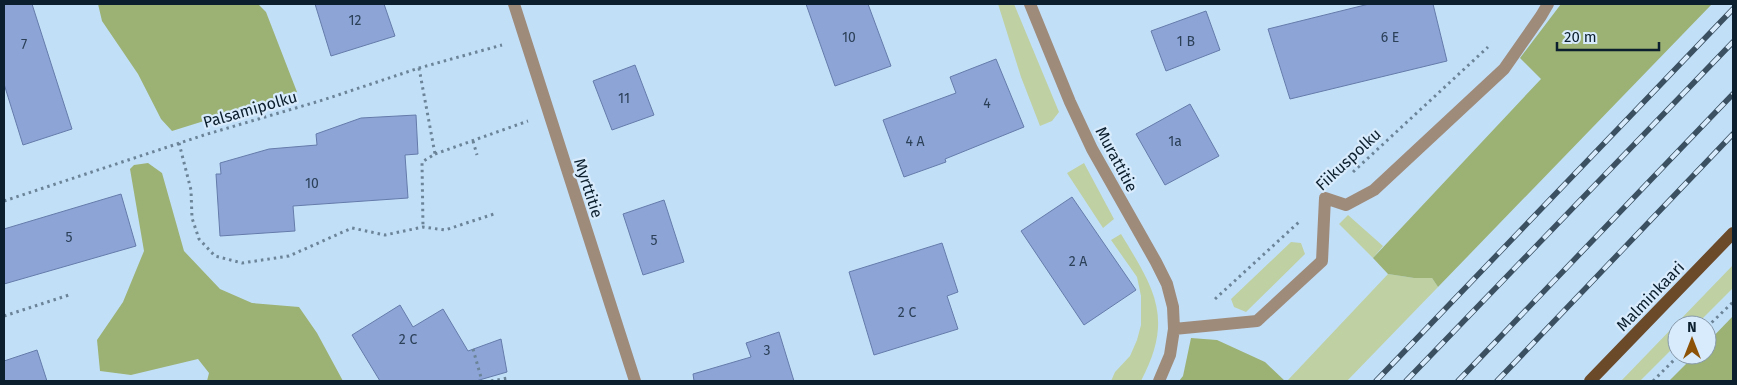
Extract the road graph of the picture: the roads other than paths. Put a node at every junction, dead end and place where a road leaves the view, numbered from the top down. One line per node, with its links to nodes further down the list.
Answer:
1 (514, 4): 6 (street, Myrttitie)
2 (1030, 4): 5 (street, Murattitie)
3 (1548, 4): 5 (street)
4 (1733, 233): 8 (main road, Malminkaari)
5 (1174, 329): 7 (street, Murattitie)
6 (635, 381)
7 (1159, 381)
8 (1590, 381)

